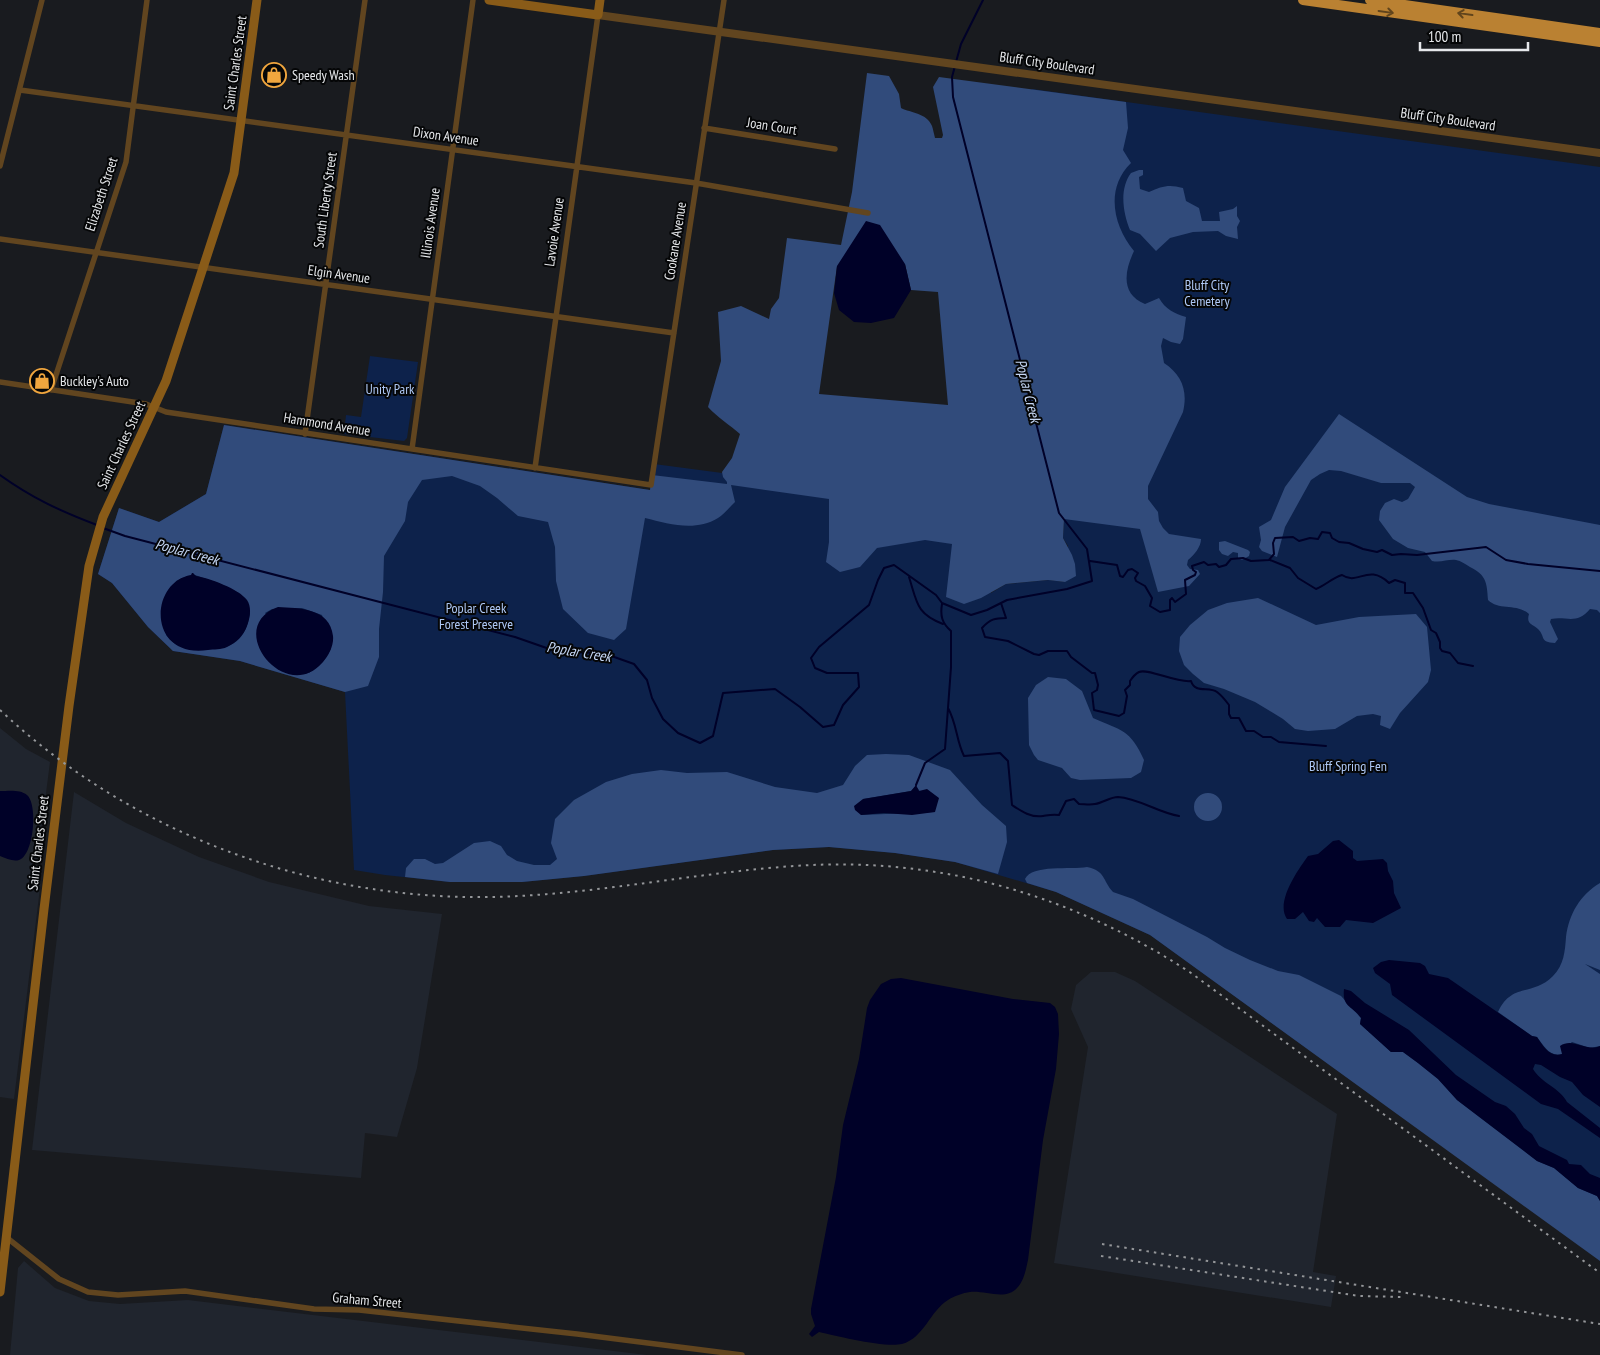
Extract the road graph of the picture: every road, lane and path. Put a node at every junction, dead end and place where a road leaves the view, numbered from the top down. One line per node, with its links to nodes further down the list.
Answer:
1 (42, 0): 15 (street)
2 (147, 0): 16 (street, Elizabeth Street)
3 (257, 0): 17 (main road, Saint Charles Street)
4 (365, 0): 19 (street, South Liberty Street)
5 (473, 0): 21 (street, Illinois Avenue)
6 (489, 0): 11 (main road, Bluff City Boulevard)
7 (600, 0): 11 (main road, Lavoie Avenue)
8 (724, 0): 12 (street, Cookane Avenue)
9 (1303, 0): 14 (highway, one-way to 14)
10 (1370, 0): 13 (highway, one-way to 10)
11 (598, 15): 12 (street, Bluff City Boulevard); 24 (street, Lavoie Avenue)
12 (719, 31): 18 (street, Cookane Avenue); 22 (street, Bluff City Boulevard)
13 (1600, 33)
14 (1600, 42)
15 (20, 90): 16 (street, Dixon Avenue); 23 (street)
16 (134, 106): 17 (street, Dixon Avenue); 28 (street, Elizabeth Street)
17 (240, 122): 19 (street, Dixon Avenue); 29 (main road, Saint Charles Street)
18 (704, 128): 20 (street, Joan Court); 25 (street, Cookane Avenue)
19 (347, 135): 21 (street, Dixon Avenue); 30 (street, South Liberty Street)
20 (835, 149)
21 (453, 150): 24 (street, Dixon Avenue); 31 (street, Illinois Avenue)
22 (1600, 153)
23 (0, 166)
24 (577, 167): 25 (street, Dixon Avenue); 32 (street, Lavoie Avenue)
25 (696, 183): 26 (street, Dixon Avenue); 33 (street, Cookane Avenue)
26 (868, 213)
27 (0, 239): 28 (street, Elgin Avenue)
28 (96, 252): 29 (street, Elgin Avenue); 35 (street, Elizabeth Street)
29 (202, 267): 30 (street, Elgin Avenue); 36 (main road, Saint Charles Street)
30 (326, 285): 31 (street, Elgin Avenue); 37 (street, South Liberty Street)
31 (432, 299): 32 (street, Elgin Avenue); 38 (street, Illinois Avenue)
32 (556, 317): 33 (street, Elgin Avenue); 39 (street, Lavoie Avenue)
33 (674, 333): 40 (street, Cookane Avenue)
34 (0, 382): 35 (street, Hammond Avenue)
35 (52, 390): 36 (street, Hammond Avenue)
36 (154, 408): 37 (street, Hammond Avenue); 41 (main road, Saint Charles Street)
37 (305, 434): 38 (street, Hammond Avenue)
38 (412, 449): 39 (street, Hammond Avenue)
39 (535, 468): 40 (street, Hammond Avenue)
40 (651, 485)
41 (6, 1237): 42 (main road, Saint Charles Street); 43 (street, Graham Street)
42 (0, 1292)
43 (742, 1355)

